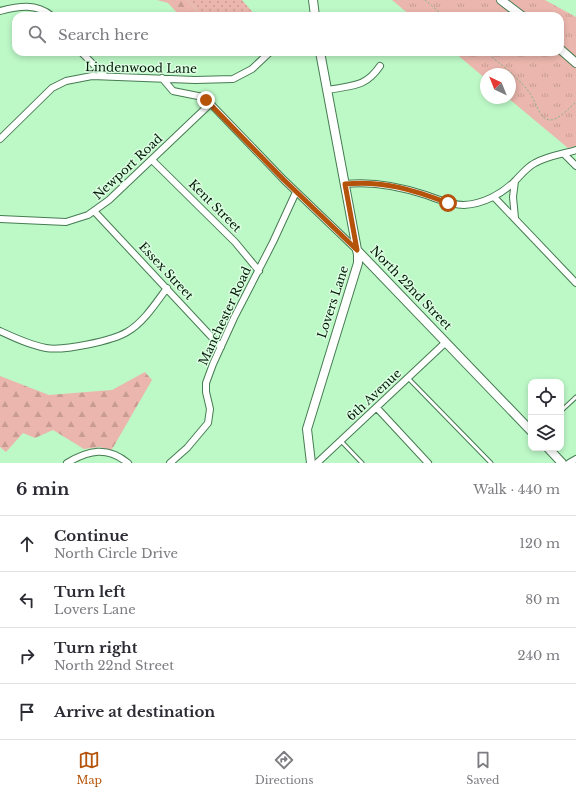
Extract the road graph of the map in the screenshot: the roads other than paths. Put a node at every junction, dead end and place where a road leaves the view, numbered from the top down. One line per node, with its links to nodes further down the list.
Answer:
1 (313, 0): 5 (street)
2 (501, 0): 6 (street)
3 (0, 11): 4 (street)
4 (44, 12)
5 (313, 12)
6 (517, 12)
7 (564, 52): 11 (street)
8 (85, 56): 13 (street)
9 (266, 56): 14 (street, Lindenwood Lane)
10 (321, 56): 15 (street, Lovers Lane)
11 (576, 63)
12 (380, 66): 15 (street)
13 (105, 76): 14 (street, Lindenwood Lane); 17 (street, Lindenwood Lane)
14 (162, 78): 16 (street, North 22nd Street)
15 (328, 90): 23 (street, Lovers Lane)
16 (210, 104): 20 (street, Newport Road); 24 (street, North 22nd Street)
17 (0, 139)
18 (576, 150): 19 (street)
19 (564, 154): 21 (street); 22 (street)
20 (152, 160): 26 (street, Newport Road); 30 (street, Kent Street)
21 (576, 166)
22 (515, 181): 25 (street); 28 (street)
23 (345, 184): 25 (street); 29 (street, Lovers Lane)
24 (296, 192): 29 (street, North 22nd Street); 30 (street, Manchester Road)
25 (494, 197): 28 (street)
26 (94, 211): 27 (street, Newport Road); 32 (street, Essex Street)
27 (1, 218)
28 (515, 218): 31 (street)
29 (357, 250): 34 (street, North 22nd Street); 47 (street, Lovers Lane)
30 (259, 271): 35 (street, Manchester Road)
31 (576, 283)
32 (166, 288): 33 (street); 35 (street, Essex Street)
33 (0, 331)
34 (446, 342): 36 (street, 6th Avenue); 40 (street, North 22nd Street)
35 (221, 347): 46 (street, Manchester Road)
36 (408, 378): 38 (street, 6th Avenue); 51 (lane)
37 (576, 397): 39 (lane)
38 (377, 408): 41 (street, 6th Avenue); 50 (street)
39 (564, 408)
40 (528, 428)
41 (341, 441): 48 (street, 6th Avenue); 49 (lane)
42 (551, 451): 52 (street)
43 (576, 459): 53 (street)
44 (67, 463): 45 (street)
45 (128, 463)
46 (170, 463)
47 (311, 463)
48 (317, 463)
49 (362, 463)
50 (428, 463)
51 (491, 463)
52 (562, 463)
53 (570, 463)

